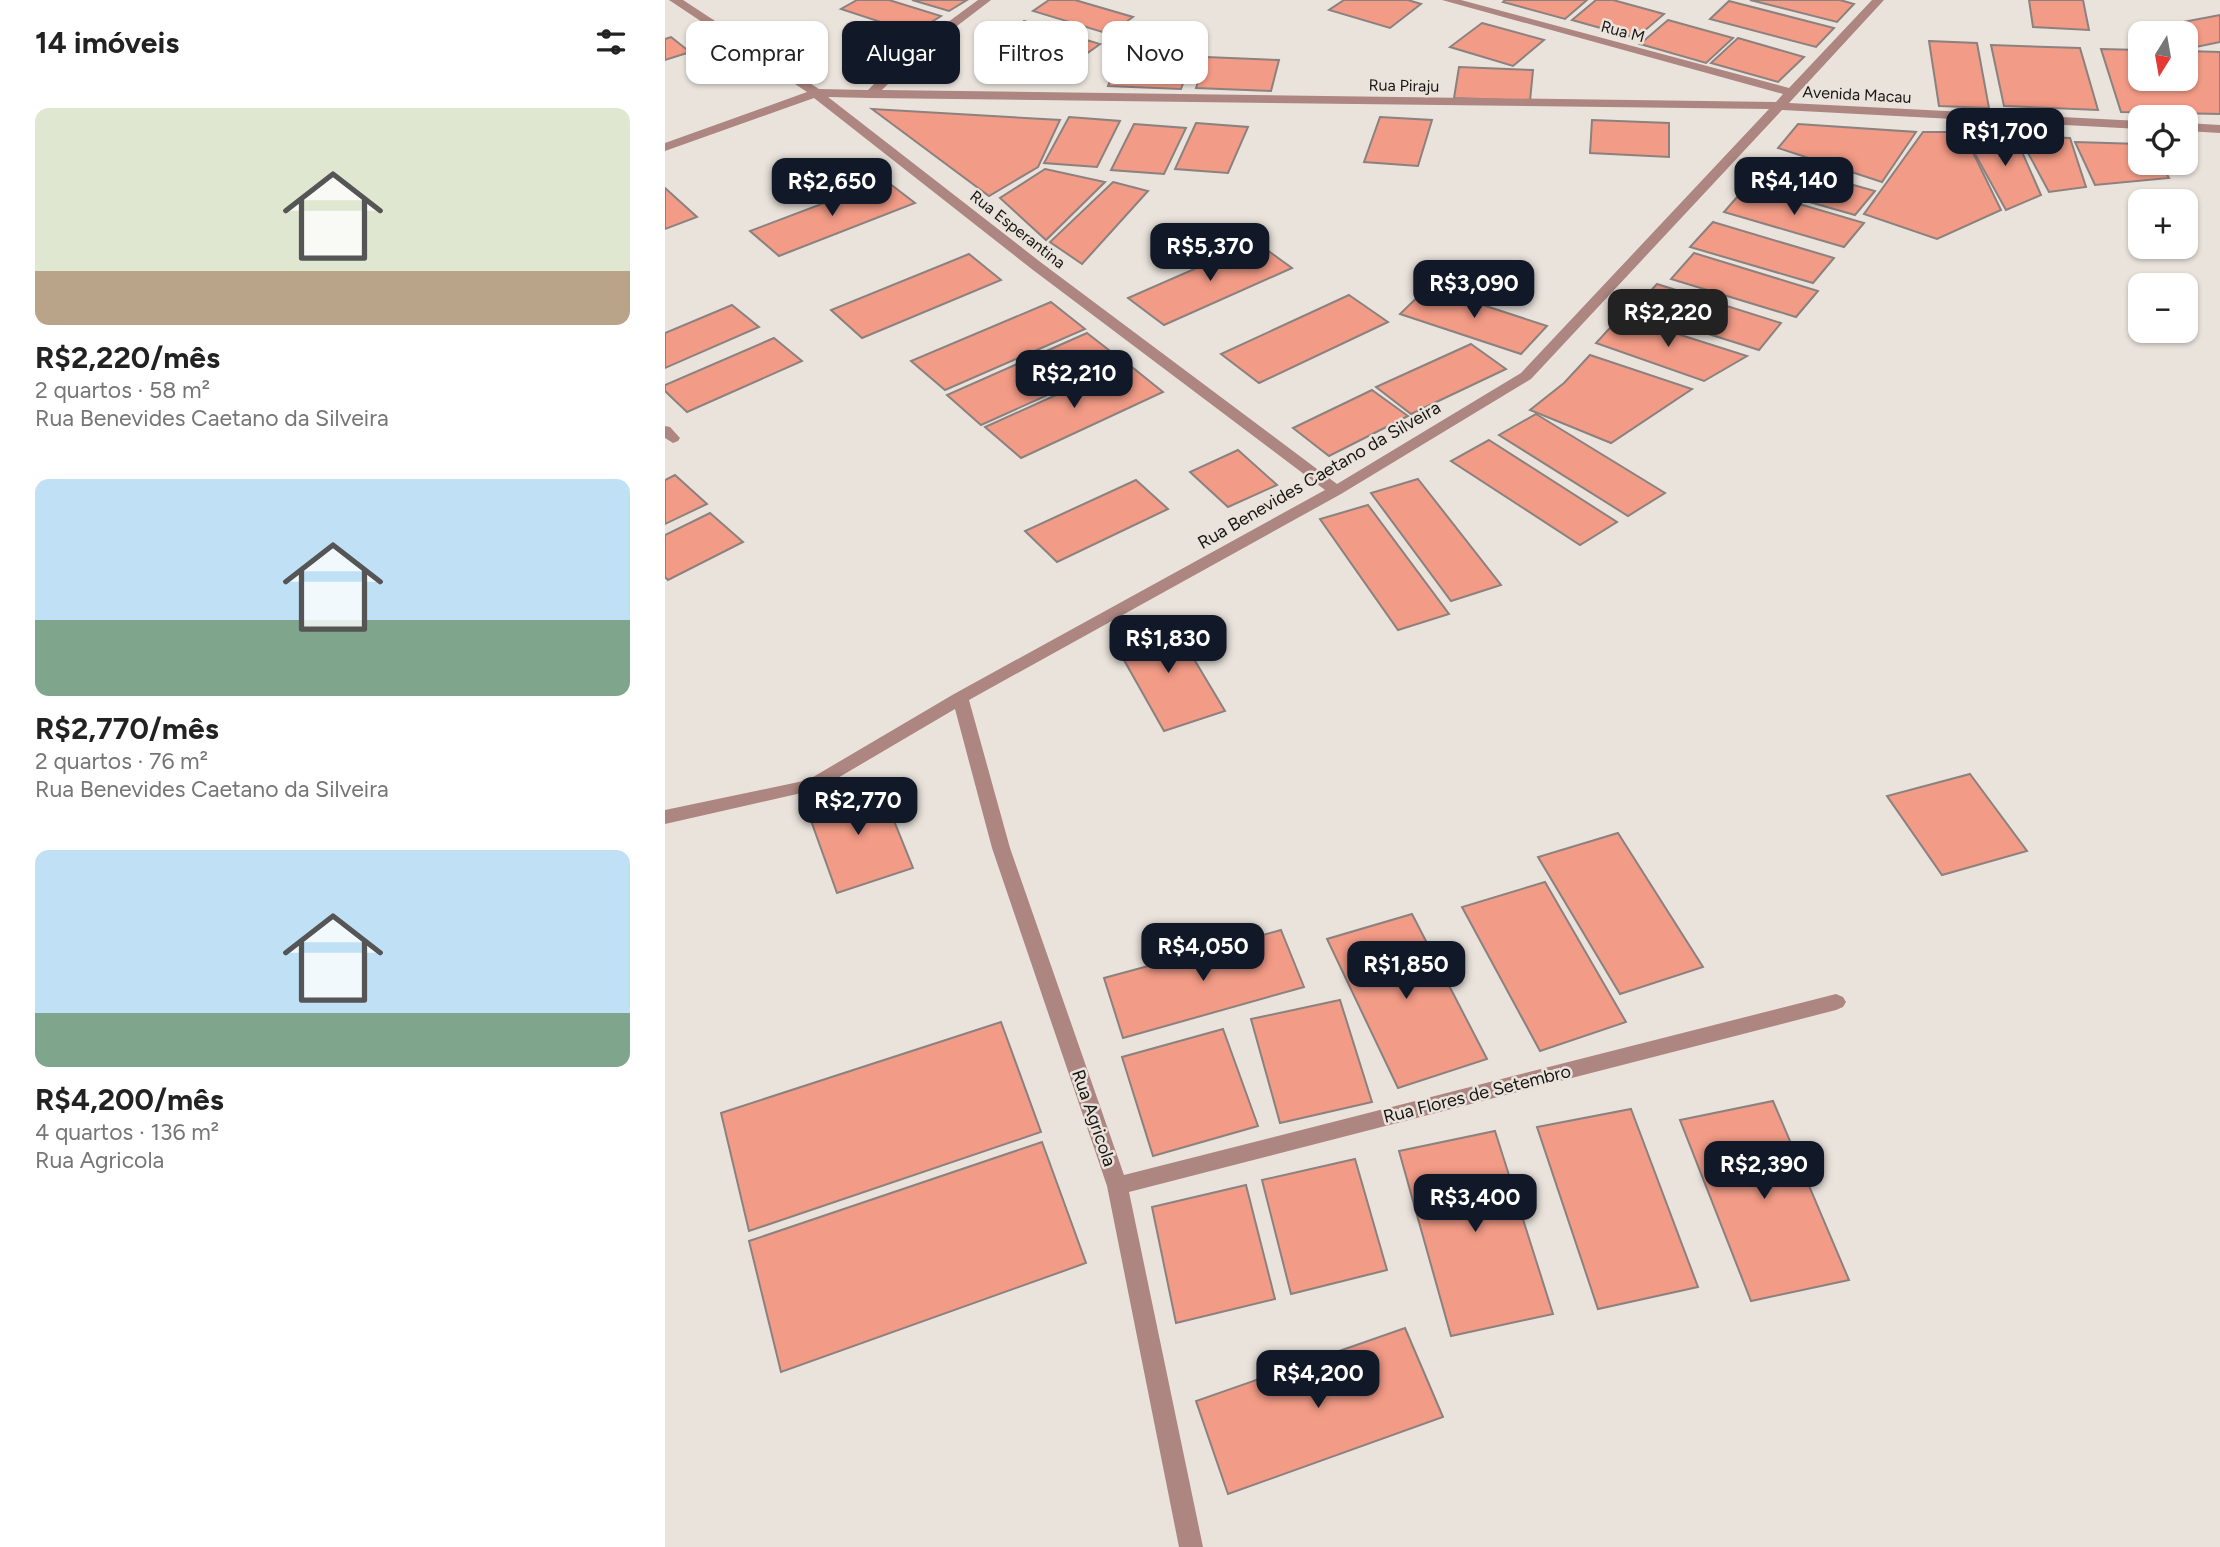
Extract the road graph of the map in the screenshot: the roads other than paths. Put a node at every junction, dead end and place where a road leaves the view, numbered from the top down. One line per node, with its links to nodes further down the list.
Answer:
1 (675, 0): 5 (street, Rua Esperantina)
2 (985, 0): 6 (street)
3 (1448, 0): 7 (street, Rua M)
4 (1878, 0): 7 (street, Rua Benevides Caetano da Silveira)
5 (816, 93): 6 (street, Rua Piraju); 11 (street); 12 (street, Rua Esperantina)
6 (871, 94): 7 (street, Rua Piraju)
7 (1786, 99): 8 (street, Avenida Macau); 12 (street, Rua Benevides Caetano da Silveira)
8 (2128, 124)
9 (2198, 128): 10 (street)
10 (2220, 129)
11 (665, 147)
12 (1336, 491): 13 (street, Rua Benevides Caetano da Silveira)
13 (960, 698): 14 (street, Rua Benevides Caetano da Silveira); 16 (street, Rua Agricola)
14 (665, 817)
15 (1836, 1002): 16 (street, Rua Flores de Setembro)
16 (1117, 1186): 17 (street, Rua Agricola)
17 (1191, 1547)

